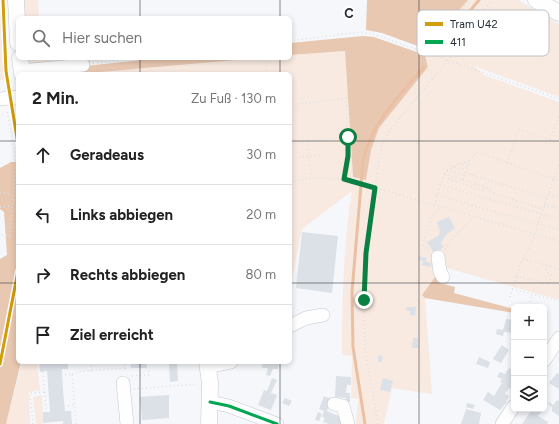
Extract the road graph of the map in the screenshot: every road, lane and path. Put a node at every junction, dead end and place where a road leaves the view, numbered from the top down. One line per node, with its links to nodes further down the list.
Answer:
1 (16, 0): 8 (main road)
2 (470, 0): 5 (path)
3 (492, 0): 6 (path)
4 (536, 0): 7 (main road)
5 (461, 10)
6 (484, 10)
7 (559, 13)
8 (17, 16)
9 (292, 41): 10 (path)
10 (417, 49)
11 (438, 56): 15 (path)
12 (451, 56): 15 (path)
13 (122, 60): 16 (path)
14 (265, 60): 19 (path)
15 (449, 60): 20 (path); 23 (path)
16 (83, 64): 18 (street)
17 (426, 67): 20 (path)
18 (21, 68)
19 (267, 72)
20 (434, 76): 53 (path)
21 (16, 97): 22 (street)
22 (2, 99): 31 (path)
23 (559, 99)
24 (292, 105): 26 (path)
25 (559, 116): 27 (path)
26 (348, 137): 28 (path); 45 (path)
27 (550, 140): 30 (path); 37 (path)
28 (308, 141): 29 (path); 33 (path)
29 (292, 143)
30 (559, 143)
31 (13, 146): 55 (path)
32 (322, 155): 33 (path)
33 (309, 156): 34 (path); 44 (path)
34 (299, 157)
35 (469, 161): 36 (path); 37 (path); 40 (path)
36 (458, 163): 39 (path); 40 (path)
37 (508, 163): 47 (path)
38 (559, 164): 47 (path)
39 (451, 166): 41 (path); 42 (path)
40 (467, 166): 42 (path)
41 (447, 170): 42 (path); 43 (path)
42 (465, 173): 48 (path); 58 (path)
43 (444, 174): 48 (path); 51 (path)
44 (312, 178): 45 (path); 50 (path)
45 (344, 179): 53 (path)
46 (448, 179): 52 (path)
47 (554, 179): 49 (path); 57 (path)
48 (463, 180): 52 (path)
49 (559, 181)
50 (292, 182)
51 (440, 186): 56 (path); 67 (path)
52 (484, 187): 65 (path)
53 (375, 188): 60 (path); 116 (path)
54 (0, 192): 55 (path)
55 (12, 194): 62 (path)
56 (437, 195): 60 (path); 70 (path)
57 (548, 195): 58 (path); 59 (path)
58 (547, 198): 61 (path)
59 (559, 198)
60 (434, 205): 64 (path)
61 (544, 205): 65 (path); 66 (path)
62 (11, 206): 63 (path); 73 (path)
63 (0, 207)
64 (441, 208): 68 (path); 75 (path)
65 (543, 209): 67 (path)
66 (559, 209)
67 (541, 214): 69 (path); 70 (path)
68 (474, 217): 72 (path); 75 (path)
69 (559, 219)
70 (538, 224): 71 (path); 72 (path)
71 (559, 230)
72 (534, 234): 74 (path); 76 (path)
73 (2, 235)
74 (559, 241)
75 (438, 257): 80 (street)
76 (524, 259): 77 (path); 79 (path)
77 (546, 265): 78 (path); 81 (path)
78 (559, 269)
79 (516, 276): 81 (path); 83 (path)
80 (443, 277)
81 (549, 284): 82 (path)
82 (555, 286)
83 (512, 289): 84 (path); 85 (path)
84 (532, 294): 86 (path); 87 (path)
85 (510, 297)
86 (559, 301)
87 (530, 302)
88 (323, 315): 89 (street)
89 (292, 325)
90 (559, 338): 91 (street)
91 (547, 356)
92 (91, 364): 97 (path)
93 (125, 364): 95 (path)
94 (207, 365): 104 (main road)
95 (125, 368): 96 (path); 97 (path)
96 (149, 369)
97 (92, 371): 99 (path)
98 (43, 372): 103 (path)
99 (72, 374): 100 (path); 106 (path)
100 (65, 375)
101 (200, 384): 102 (path)
102 (124, 386): 112 (street)
103 (44, 392): 108 (path); 110 (path)
104 (210, 402): 113 (main road); 114 (street)
105 (334, 404): 115 (street)
106 (74, 405): 107 (path); 111 (path)
107 (68, 406)
108 (46, 410)
109 (511, 410): 117 (street)
110 (33, 424)
111 (76, 424)
112 (127, 424)
113 (209, 424)
114 (277, 424)
115 (348, 424)
116 (378, 424)
117 (502, 424)

